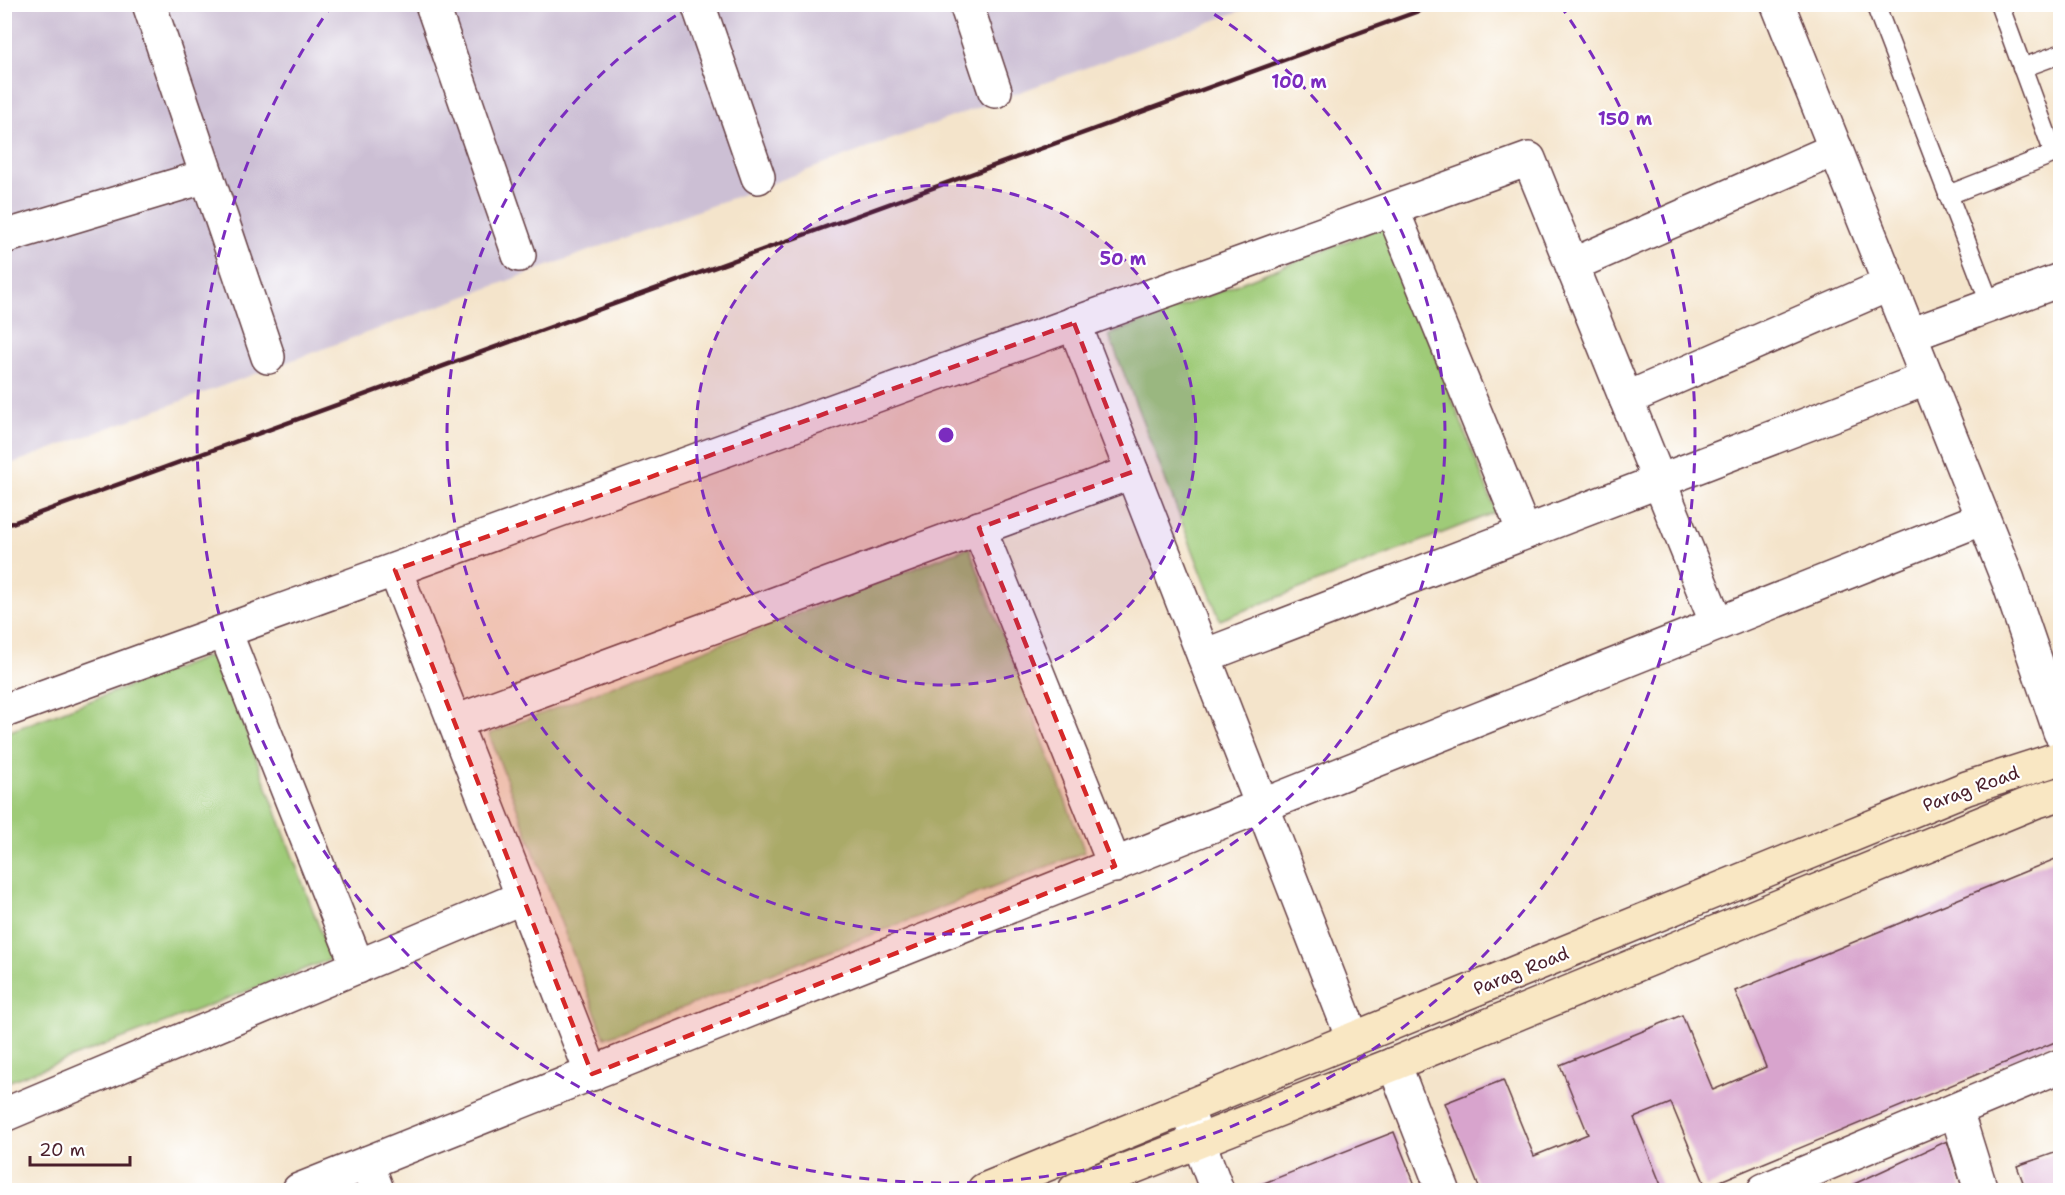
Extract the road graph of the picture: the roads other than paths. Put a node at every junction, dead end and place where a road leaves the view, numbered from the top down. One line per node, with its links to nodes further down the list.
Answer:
1 (149, 4): 13 (street)
2 (432, 4): 18 (street)
3 (698, 4): 14 (street)
4 (966, 4): 10 (street)
5 (1875, 4): 15 (lane)
6 (1999, 4): 9 (lane)
7 (1778, 5): 11 (street)
8 (2061, 54): 9 (lane)
9 (2022, 68): 12 (lane)
10 (995, 91)
11 (1836, 149): 19 (street); 21 (street)
12 (2057, 153): 15 (lane)
13 (207, 176): 17 (street); 25 (street)
14 (758, 177)
15 (1948, 195): 22 (lane)
16 (1392, 209): 19 (street); 23 (street); 32 (street)
17 (4, 237)
18 (519, 255)
19 (1572, 265): 27 (street)
20 (2061, 280): 22 (street)
21 (1890, 284): 24 (street); 27 (street)
22 (1990, 306): 24 (street)
23 (1074, 323): 28 (street); 33 (street)
24 (1910, 335): 26 (street)
25 (268, 357)
26 (1928, 378): 29 (street); 30 (street)
27 (1626, 399): 29 (street)
28 (1131, 472): 31 (street); 36 (street)
29 (1659, 480): 32 (street); 34 (street)
30 (1983, 518): 34 (street); 39 (street)
31 (979, 528): 38 (street); 43 (street)
32 (1524, 532): 36 (street)
33 (395, 570): 35 (street); 38 (street)
34 (1717, 624): 42 (street)
35 (225, 632): 37 (street); 45 (street)
36 (1204, 656): 42 (street)
37 (4, 711)
38 (455, 722): 44 (street)
39 (2061, 732)
40 (2061, 758): 46 (street, Parag Road)
41 (2061, 794): 47 (street, Parag Road)
42 (1263, 807): 43 (street); 46 (street)
43 (1115, 866): 49 (street)
44 (523, 897): 45 (street); 49 (street)
45 (358, 967): 52 (street)
46 (1353, 1039): 50 (street, Parag Road)
47 (1394, 1064): 53 (street, Parag Road); 59 (street)
48 (2061, 1066): 51 (street)
49 (592, 1074): 54 (street)
50 (1186, 1108): 53 (street); 56 (street, Parag Road)
51 (1956, 1110): 60 (street); 61 (street)
52 (4, 1115)
53 (1198, 1141): 57 (street, Parag Road); 58 (street)
54 (372, 1177): 55 (street)
55 (299, 1191)
56 (984, 1191)
57 (1074, 1191)
58 (1217, 1191)
59 (1443, 1191)
60 (1764, 1191)
61 (1981, 1191)

